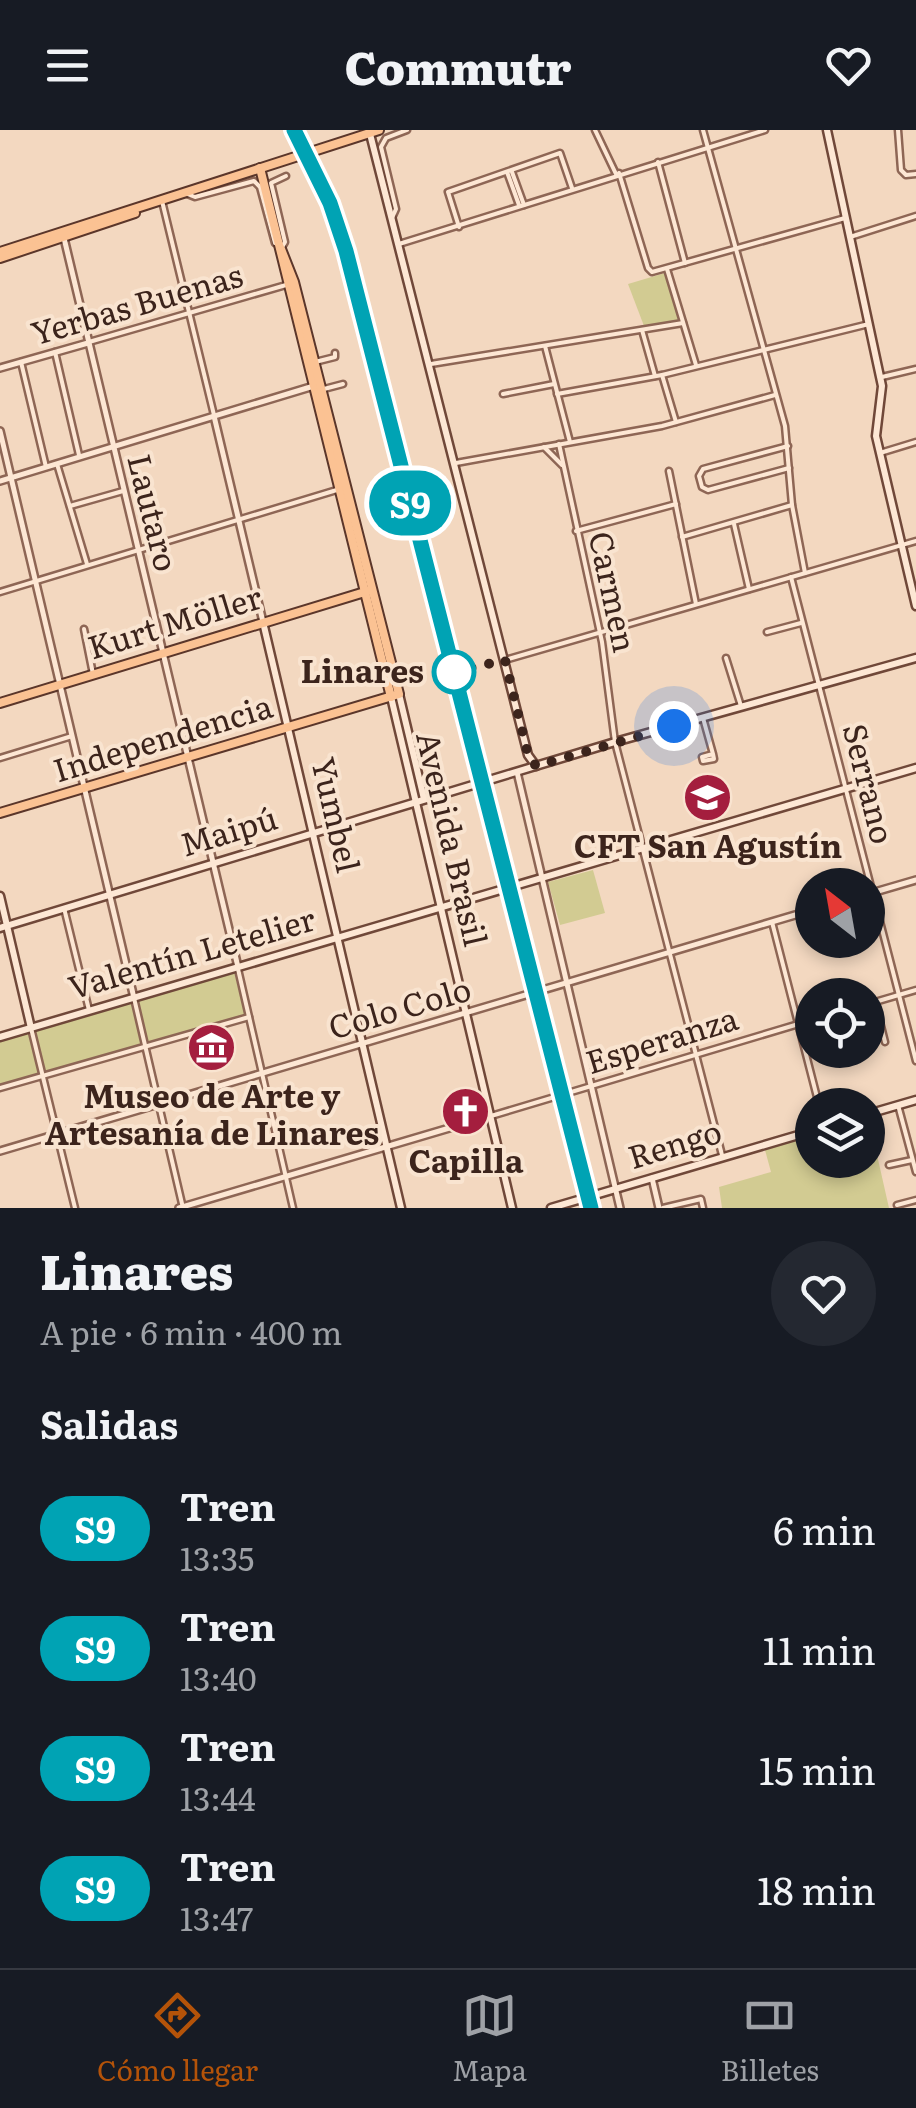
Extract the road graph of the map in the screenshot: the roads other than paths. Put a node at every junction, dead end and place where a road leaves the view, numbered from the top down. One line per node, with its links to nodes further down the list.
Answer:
1 (408, 130): 20 (street)
2 (595, 130): 12 (street)
3 (703, 130): 8 (street)
4 (766, 130): 8 (street)
5 (828, 130): 21 (main road)
6 (898, 130): 13 (street)
7 (373, 131): 10 (main road); 20 (main road)
8 (708, 148): 9 (street); 26 (street)
9 (658, 162): 12 (street); 29 (street)
10 (260, 168): 16 (main road); 27 (main road, Avenida Brasil)
11 (510, 171): 15 (street); 18 (street); 22 (street)
12 (618, 173): 15 (street); 30 (street)
13 (916, 174)
14 (286, 176): 27 (street)
15 (572, 188): 18 (street)
16 (185, 194): 17 (main road); 27 (street)
17 (162, 201): 23 (main road); 32 (street, Yumbel)
18 (522, 206): 22 (street)
19 (916, 216): 24 (street)
20 (392, 218): 25 (main road)
21 (846, 218): 24 (main road); 26 (street)
22 (459, 227): 25 (street)
23 (62, 235): 28 (main road); 36 (street, Lautaro)
24 (850, 237): 34 (main road)
25 (399, 244): 43 (main road)
26 (735, 248): 29 (street); 38 (street)
27 (281, 249): 31 (main road, Avenida Brasil); 42 (main road, Avenida Brasil)
28 (0, 255)
29 (685, 264): 30 (street)
30 (667, 269): 33 (street)
31 (287, 284): 32 (street, Yerbas Buenas); 52 (main road, Avenida Brasil)
32 (189, 313): 36 (street, Yerbas Buenas); 56 (street, Yumbel)
33 (682, 323): 35 (street); 44 (street)
34 (869, 324): 38 (street); 49 (main road)
35 (642, 330): 37 (street); 48 (street)
36 (88, 342): 39 (street, Yerbas Buenas); 63 (street, Lautaro)
37 (544, 346): 43 (street); 51 (street)
38 (762, 350): 44 (street); 55 (street)
39 (54, 352): 41 (street, Yerbas Buenas); 66 (street)
40 (334, 353): 42 (street)
41 (21, 362): 45 (street, Yerbas Buenas); 69 (street)
42 (314, 362): 52 (main road, Avenida Brasil)
43 (431, 364): 67 (main road)
44 (696, 366): 47 (street)
45 (0, 368)
46 (916, 369): 49 (street)
47 (662, 375): 48 (street); 57 (street)
48 (655, 376): 54 (street)
49 (880, 378): 65 (main road)
50 (343, 384): 52 (street)
51 (554, 384): 53 (street); 54 (street)
52 (318, 387): 56 (street); 75 (main road, Avenida Brasil)
53 (502, 394)
54 (557, 394): 59 (street)
55 (775, 395): 57 (street); 62 (street)
56 (214, 416): 63 (street); 80 (street, Yumbel)
57 (676, 422): 59 (street)
58 (0, 430): 73 (street)
59 (570, 442): 61 (street)
60 (916, 442): 65 (street)
61 (560, 444): 64 (street); 71 (street, Carmen)
62 (788, 446): 70 (street); 70 (street)
63 (113, 447): 66 (street); 76 (street, Lautaro)
64 (544, 447): 67 (street); 71 (street)
65 (880, 453): 85 (main road)
66 (80, 457): 68 (street)
67 (456, 463): 106 (main road)
68 (57, 464): 69 (street); 79 (street)
69 (46, 468): 73 (street)
70 (790, 468): 78 (street)
71 (564, 469): 82 (street, Carmen)
72 (670, 472): 77 (street)
73 (12, 478): 74 (street); 90 (street)
74 (0, 482)
75 (342, 489): 80 (street); 92 (main road, Avenida Brasil); 95 (main road, Avenida Brasil)
76 (123, 491): 79 (street); 86 (street, Lautaro)
77 (676, 504): 82 (street); 83 (street)
78 (792, 505): 81 (street); 88 (street)
79 (70, 506): 87 (street)
80 (240, 519): 86 (street); 98 (street, Yumbel)
81 (734, 524): 83 (street); 93 (street)
82 (576, 531): 101 (street, Carmen)
83 (682, 537): 96 (street)
84 (916, 541): 85 (street)
85 (903, 545): 88 (street); 91 (main road)
86 (138, 549): 87 (street); 103 (street, Lautaro)
87 (87, 564): 90 (street)
88 (805, 573): 89 (street)
89 (792, 577): 93 (street); 99 (street, Serrano)
90 (36, 581): 94 (street); 108 (street)
91 (914, 584): 97 (main road)
92 (364, 590): 95 (main road); 98 (main road, Kurt Möller); 110 (main road, Avenida Brasil)
93 (749, 590): 96 (street)
94 (0, 592)
95 (374, 596): 110 (main road, Avenida Brasil)
96 (696, 604): 101 (street)
97 (916, 606)
98 (264, 622): 103 (main road, Kurt Möller); 114 (main road, Yumbel)
99 (803, 622): 102 (street); 109 (street, Serrano)
100 (84, 629): 107 (street)
101 (600, 632): 106 (street); 116 (street, Carmen)
102 (767, 632)
103 (162, 653): 107 (main road, Kurt Möller); 120 (street, Lautaro)
104 (726, 658): 112 (street)
105 (916, 658): 109 (main road, Maipú)
106 (505, 660): 117 (main road)
107 (93, 674): 108 (main road, Kurt Möller)
108 (60, 684): 111 (main road, Kurt Möller); 115 (street)
109 (819, 685): 112 (main road, Maipú); 125 (street, Serrano)
110 (395, 696): 114 (main road, Independencia); 126 (main road, Avenida Brasil)
111 (0, 703)
112 (741, 708): 113 (main road, Maipú)
113 (704, 718): 116 (main road, Maipú); 118 (street)
114 (288, 727): 120 (main road, Independencia); 128 (main road, Yumbel)
115 (72, 736): 119 (street); 124 (street)
116 (615, 742): 121 (main road, Maipú); 129 (street, Carmen)
117 (525, 743): 121 (main road); 123 (main road)
118 (712, 754)
119 (0, 758)
120 (188, 758): 124 (main road, Independencia); 130 (street, Lautaro)
121 (536, 766): 123 (main road, Maipú)
122 (916, 768): 125 (main road, Valentín Letelier)
123 (517, 772): 126 (main road, Maipú); 132 (street)
124 (84, 788): 127 (main road, Independencia); 135 (street)
125 (846, 789): 129 (main road, Valentín Letelier); 131 (street, Serrano)
126 (421, 800): 128 (main road, Maipú); 138 (main road, Avenida Brasil)
127 (0, 813)
128 (313, 832): 130 (main road, Maipú); 142 (main road, Yumbel)
129 (643, 847): 132 (main road, Valentín Letelier); 144 (street, Carmen)
130 (213, 863): 135 (main road, Maipú); 145 (street, Lautaro)
131 (864, 868)
132 (542, 878): 138 (main road, Valentín Letelier); 146 (street)
133 (916, 880): 134 (street)
134 (885, 889)
135 (110, 894): 137 (main road, Maipú); 149 (street)
136 (0, 896): 141 (main road)
137 (64, 908): 141 (main road, Maipú); 151 (street)
138 (442, 908): 142 (main road, Valentín Letelier); 152 (main road, Avenida Brasil)
139 (795, 915): 140 (street, Colo Colo)
140 (772, 922): 144 (street, Colo Colo); 153 (street)
141 (4, 927): 156 (main road)
142 (338, 938): 145 (main road, Valentín Letelier); 158 (main road, Yumbel)
143 (885, 946): 148 (street, Serrano)
144 (669, 953): 146 (street, Colo Colo); 160 (street, Carmen)
145 (238, 968): 149 (main road, Valentín Letelier); 154 (street, Lautaro)
146 (567, 983): 152 (street, Colo Colo); 164 (street)
147 (916, 990): 148 (street)
148 (899, 995): 150 (street); 161 (street, Serrano)
149 (134, 998): 151 (main road, Valentín Letelier); 159 (street)
150 (885, 999)
151 (89, 1010): 156 (main road, Valentín Letelier)
152 (466, 1012): 158 (street, Colo Colo); 170 (main road, Avenida Brasil)
153 (795, 1012)
154 (249, 1017): 159 (street); 162 (street, Lautaro)
155 (795, 1025): 160 (street, Esperanza)
156 (32, 1028): 157 (main road, Valentín Letelier); 163 (street)
157 (0, 1036)
158 (362, 1043): 162 (street, Colo Colo); 173 (main road, Yumbel)
159 (145, 1046): 163 (street); 167 (street)
160 (695, 1055): 164 (street, Esperanza); 175 (street, Carmen)
161 (916, 1061)
162 (262, 1073): 167 (street, Colo Colo); 179 (street, Lautaro)
163 (43, 1075): 165 (street); 171 (street)
164 (592, 1086): 170 (street, Esperanza); 181 (street)
165 (0, 1088)
166 (916, 1100): 168 (main road)
167 (159, 1103): 171 (street, Colo Colo); 185 (street)
168 (898, 1105): 169 (main road); 176 (street)
169 (885, 1109)
170 (490, 1116): 173 (street, Esperanza); 188 (main road, Avenida Brasil)
171 (57, 1134): 174 (street, Colo Colo); 184 (street)
172 (795, 1135): 175 (main road, Rengo)
173 (387, 1146): 179 (street, Esperanza); 187 (main road, Yumbel)
174 (0, 1151)
175 (722, 1157): 180 (main road, Rengo)
176 (912, 1160): 177 (street); 178 (street)
177 (888, 1165)
178 (916, 1170)
179 (286, 1176): 185 (street, Esperanza); 186 (street, Lautaro)
180 (652, 1178): 181 (main road, Rengo); 191 (street)
181 (616, 1189): 189 (main road, Rengo); 190 (street)
182 (916, 1200): 183 (street)
183 (898, 1204)
184 (75, 1208)
185 (182, 1208)
186 (293, 1208)
187 (402, 1208)
188 (512, 1208)
189 (551, 1208)
190 (620, 1208)
191 (661, 1208): 192 (street)
192 (704, 1208)

